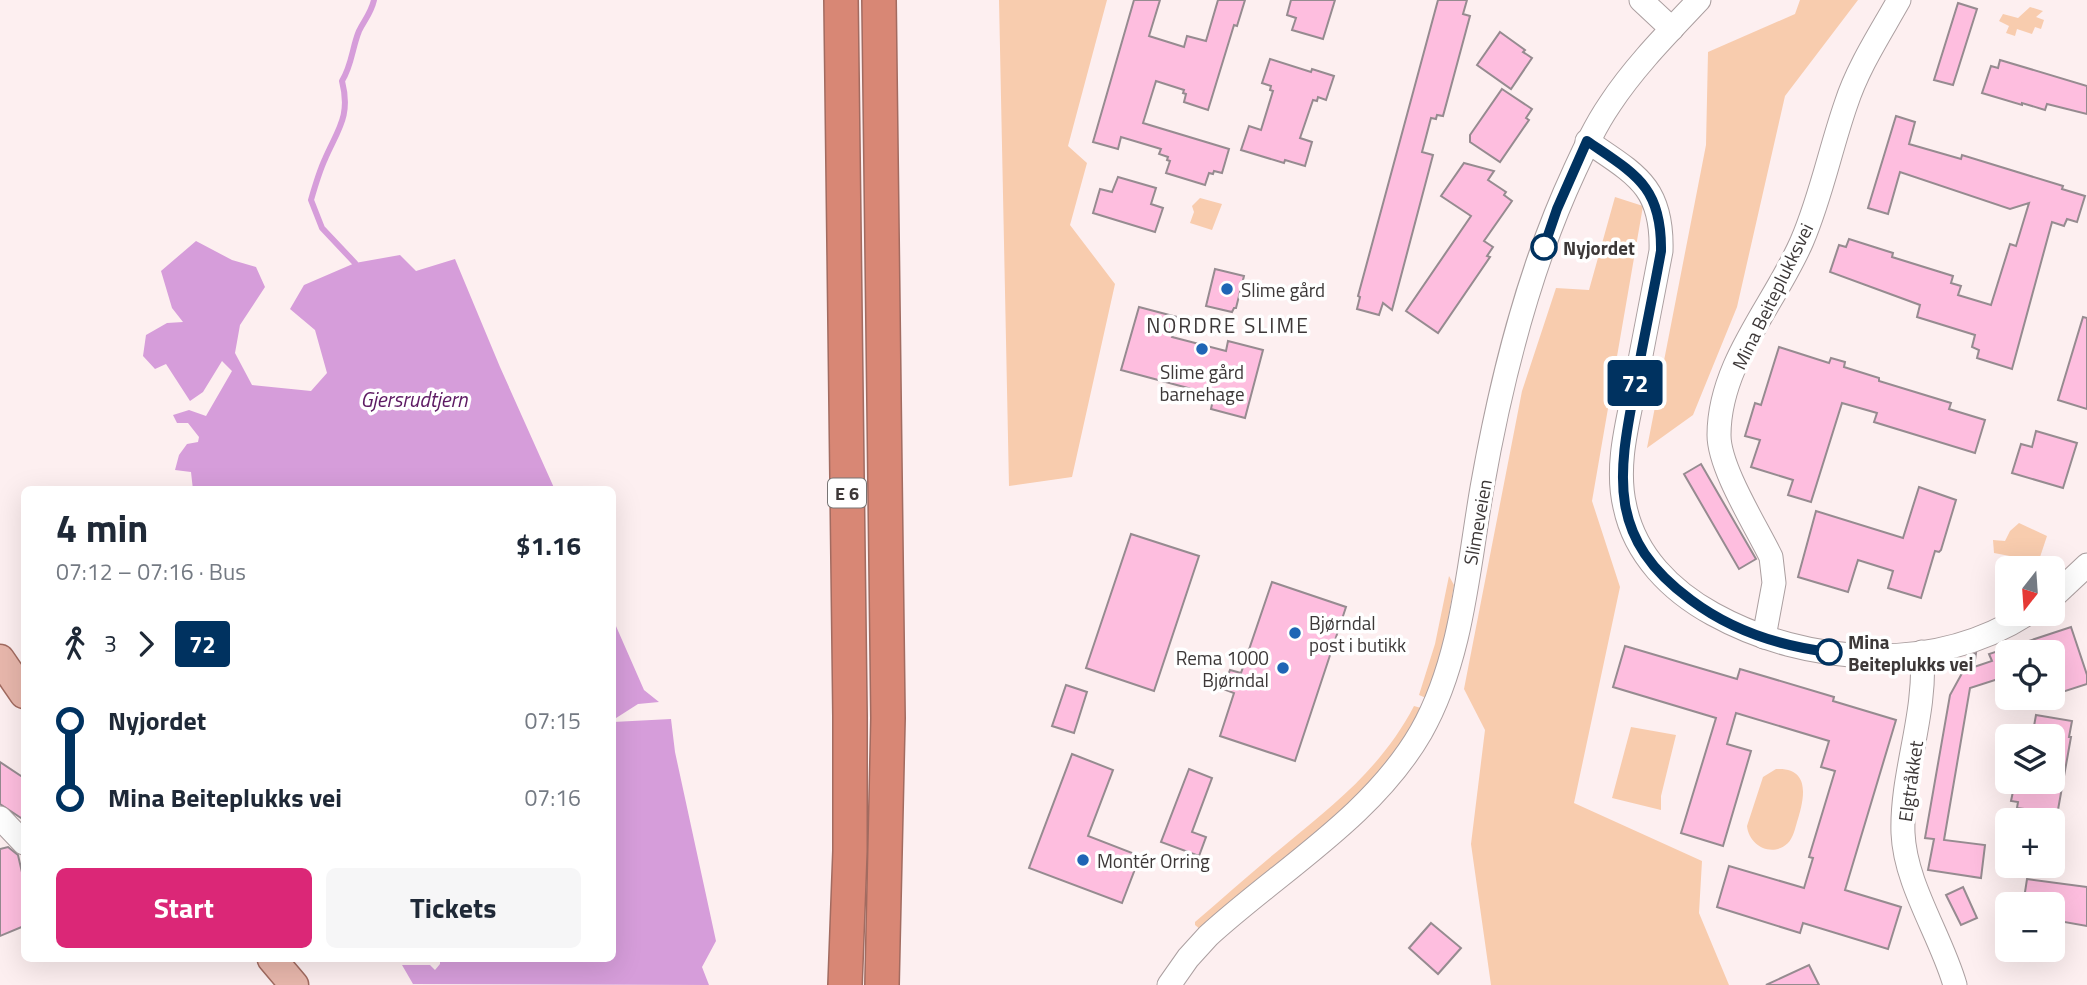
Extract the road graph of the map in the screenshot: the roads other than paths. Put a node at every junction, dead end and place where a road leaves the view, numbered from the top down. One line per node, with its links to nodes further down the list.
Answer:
1 (841, 0): 17 (highway, E 6)
2 (879, 0): 18 (highway, E 6)
3 (1641, 0): 6 (street)
4 (1699, 0): 6 (street, Slimeveien)
5 (1899, 0): 11 (street, Mina Beiteplukksvei)
6 (1672, 29): 7 (street, Slimeveien)
7 (1587, 141): 11 (street); 19 (street, Slimeveien)
8 (2087, 565): 9 (street)
9 (2065, 586)
10 (2002, 626): 12 (street)
11 (1764, 637): 12 (street)
12 (1922, 652): 20 (street, Elgtråkket)
13 (0, 659): 14 (main road)
14 (21, 690)
15 (274, 962): 16 (main road)
16 (294, 985)
17 (845, 985)
18 (882, 985)
19 (1169, 985)
20 (1955, 985)

